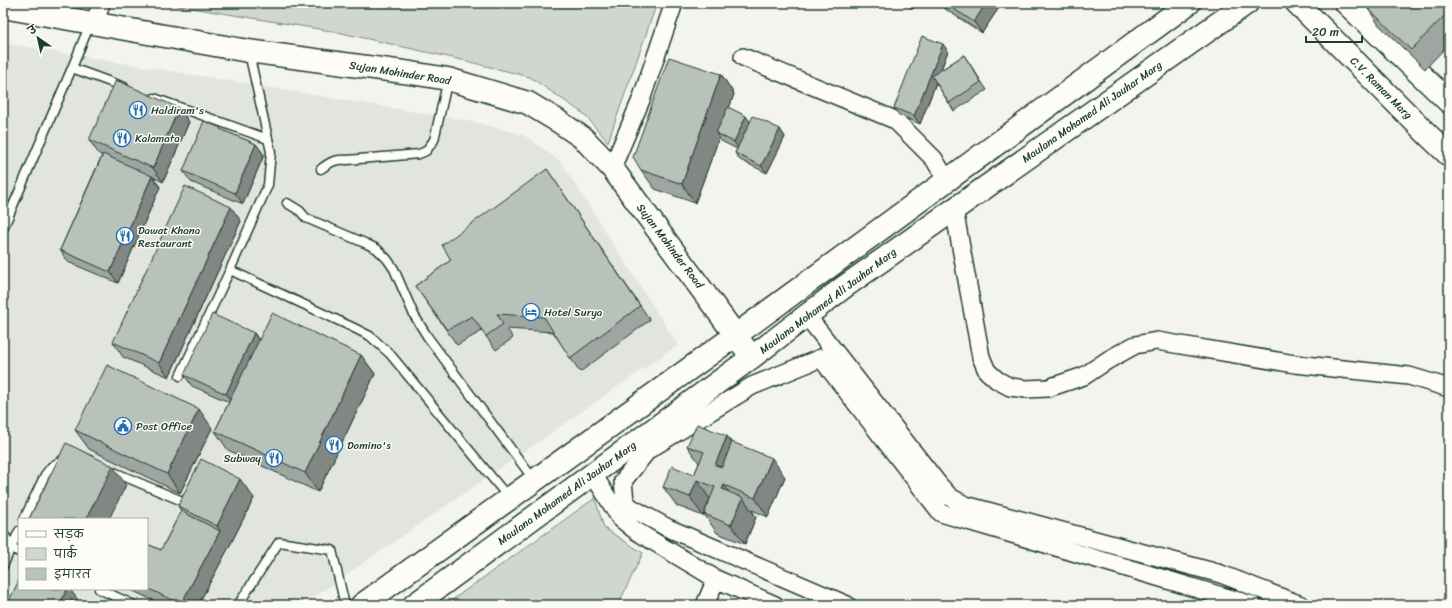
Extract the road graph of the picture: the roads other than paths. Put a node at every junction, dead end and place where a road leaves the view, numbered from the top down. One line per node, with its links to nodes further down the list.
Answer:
1 (674, 3): 17 (street)
2 (1248, 3): 21 (main road, Maulana Mohamed Ali Jauhar Marg)
3 (1297, 3): 16 (main road, C.V. Raman Marg)
4 (1346, 3): 14 (main road)
5 (6, 6): 7 (main road, Sujan Mohinder Road)
6 (1181, 6): 19 (main road)
7 (95, 16): 8 (main road, Sujan Mohinder Road); 10 (lane)
8 (248, 52): 11 (main road, Sujan Mohinder Road); 15 (lane)
9 (743, 57): 19 (street)
10 (72, 68): 12 (lane); 22 (lane)
11 (448, 80): 17 (main road, Sujan Mohinder Road); 18 (lane)
12 (133, 90)
13 (148, 95): 15 (lane)
14 (1449, 102)
15 (268, 138): 23 (lane)
16 (1449, 154)
17 (612, 168): 25 (main road, Sujan Mohinder Road)
18 (321, 170)
19 (947, 181): 25 (main road)
20 (287, 203): 32 (lane)
21 (954, 209): 24 (main road, Maulana Mohamed Ali Jauhar Marg); 28 (street)
22 (3, 230)
23 (230, 270): 27 (lane); 33 (lane)
24 (807, 316): 26 (main road, Maulana Mohamed Ali Jauhar Marg); 52 (street)
25 (736, 335): 26 (main road, Sujan Mohinder Road); 32 (main road)
26 (751, 358): 31 (main road, Maulana Mohamed Ali Jauhar Marg)
27 (180, 376)
28 (1449, 388)
29 (77, 456): 35 (lane)
30 (99, 466): 34 (lane)
31 (593, 474): 41 (street); 47 (main road, Maulana Mohamed Ali Jauhar Marg)
32 (535, 480): 33 (main road)
33 (510, 499): 46 (main road)
34 (187, 503)
35 (24, 518)
36 (18, 533): 38 (lane)
37 (3, 534): 38 (lane)
38 (11, 548): 39 (lane); 40 (lane)
39 (18, 552)
40 (3, 566)
41 (716, 579): 48 (street); 49 (street)
42 (101, 590): 43 (lane)
43 (134, 605)
44 (238, 605): 45 (lane)
45 (345, 605)
46 (362, 605)
47 (414, 605)
48 (705, 605)
49 (775, 605)
50 (848, 605): 51 (street)
51 (1252, 605)
52 (1301, 605)

